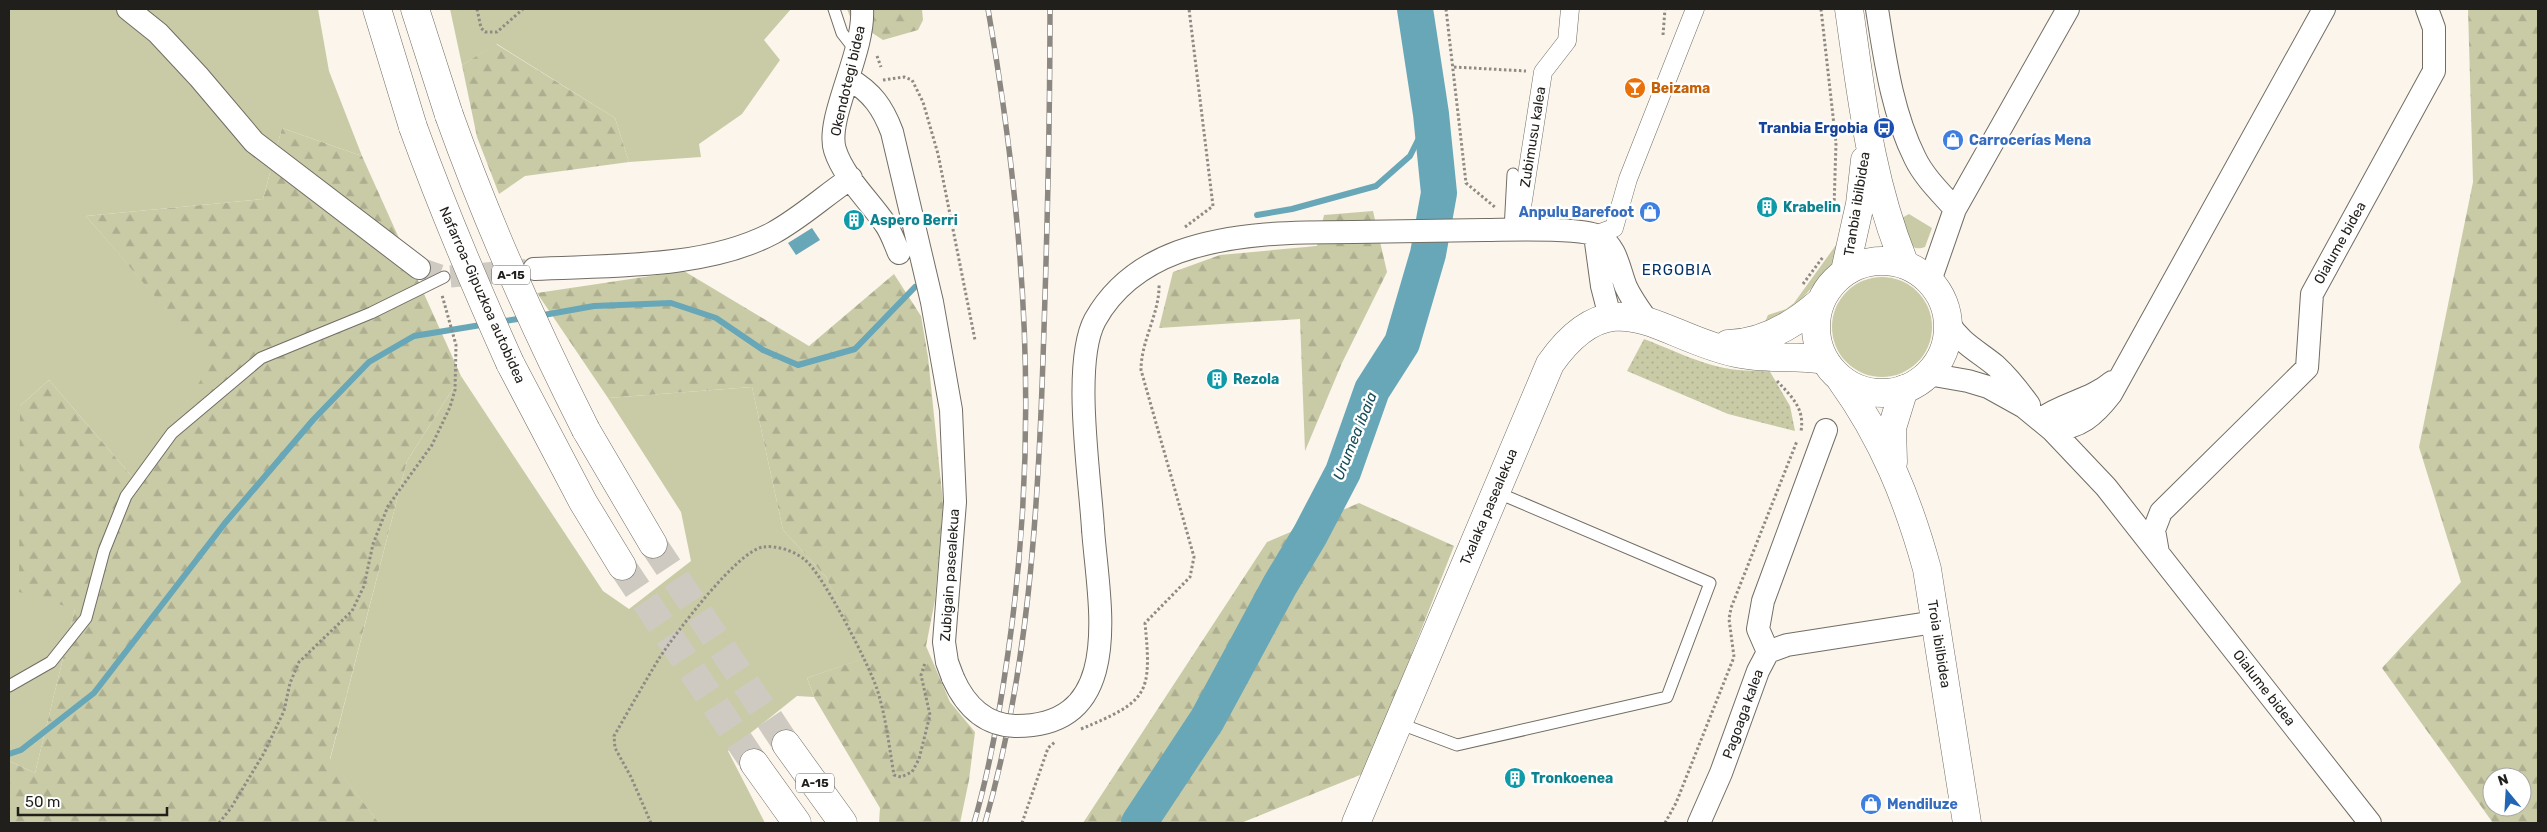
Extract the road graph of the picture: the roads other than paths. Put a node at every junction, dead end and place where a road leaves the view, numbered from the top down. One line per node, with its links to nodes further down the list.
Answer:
1 (128, 9): 25 (street)
2 (377, 9): 44 (main road, Nafarroa-Gipuzkoa autobidea / A-15, bridge)
3 (416, 9): 15 (main road, A-15)
4 (422, 9): 15 (main road, A-15)
5 (834, 9): 14 (lane)
6 (862, 9): 14 (street, Okendotegi bidea)
7 (1570, 9): 21 (street, Zubimusu kalea)
8 (1695, 9): 22 (street)
9 (1849, 9): 17 (main road, Tranbia ibilbidea)
10 (1877, 9): 20 (street)
11 (2068, 9): 20 (street)
12 (2324, 9): 38 (street)
13 (2427, 9): 43 (street, Oialume bidea)
14 (858, 52): 16 (street, Okendotegi bidea)
15 (434, 67): 42 (main road, A-15, bridge)
16 (857, 84): 19 (street, Okendotegi bidea); 21 (street, Zubigain pasealekua, bridge)
17 (1867, 136): 24 (main road, Tranbia ibilbidea); 27 (main road, Tranbia ibilbidea)
18 (1513, 174): 21 (lane)
19 (851, 178): 23 (street, Okendotegi bidea); 26 (street)
20 (1955, 209): 29 (street)
21 (1510, 223): 22 (street, Zubigain pasealekua)
22 (1595, 235): 31 (street); 32 (street)
23 (899, 253)
24 (1906, 265): 27 (main road); 29 (main road)
25 (419, 268)
26 (534, 269)
27 (1845, 271): 30 (main road)
28 (444, 277): 47 (lane)
29 (1930, 281): 33 (main road)
30 (1810, 295): 34 (main road, Txalaka pasealekua); 35 (main road)
31 (1610, 317): 32 (main road, Txalaka pasealekua); 41 (main road, Txalaka pasealekua)
32 (1646, 319): 34 (main road, Txalaka pasealekua)
33 (1948, 322): 36 (main road); 38 (street, Oialume bidea)
34 (1713, 345): 35 (main road, Txalaka pasealekua)
35 (1833, 370): 37 (main road); 40 (main road, Troia ibilbidea)
36 (1928, 374): 37 (main road); 38 (street, Oialume bidea)
37 (1904, 389): 40 (main road, Troia ibilbidea)
38 (2046, 425): 43 (street, Oialume bidea)
39 (1826, 430): 46 (street)
40 (1896, 473): 45 (main road, Troia ibilbidea)
41 (1495, 492): 48 (main road, Txalaka pasealekua); 48 (lane)
42 (653, 544)
43 (2158, 553): 56 (street, Oialume bidea)
44 (622, 566)
45 (1935, 622): 46 (street, Pagoaga kalea); 51 (main road, Troia ibilbidea)
46 (1768, 652): 55 (street, Pagoaga kalea)
47 (9, 686)
48 (1398, 723): 54 (main road, Txalaka pasealekua)
49 (786, 744): 53 (main road, A-15)
50 (754, 763): 52 (main road, A-15)
51 (1965, 822)
52 (797, 823)
53 (843, 823)
54 (1356, 823)
55 (1699, 823)
56 (2370, 823)

